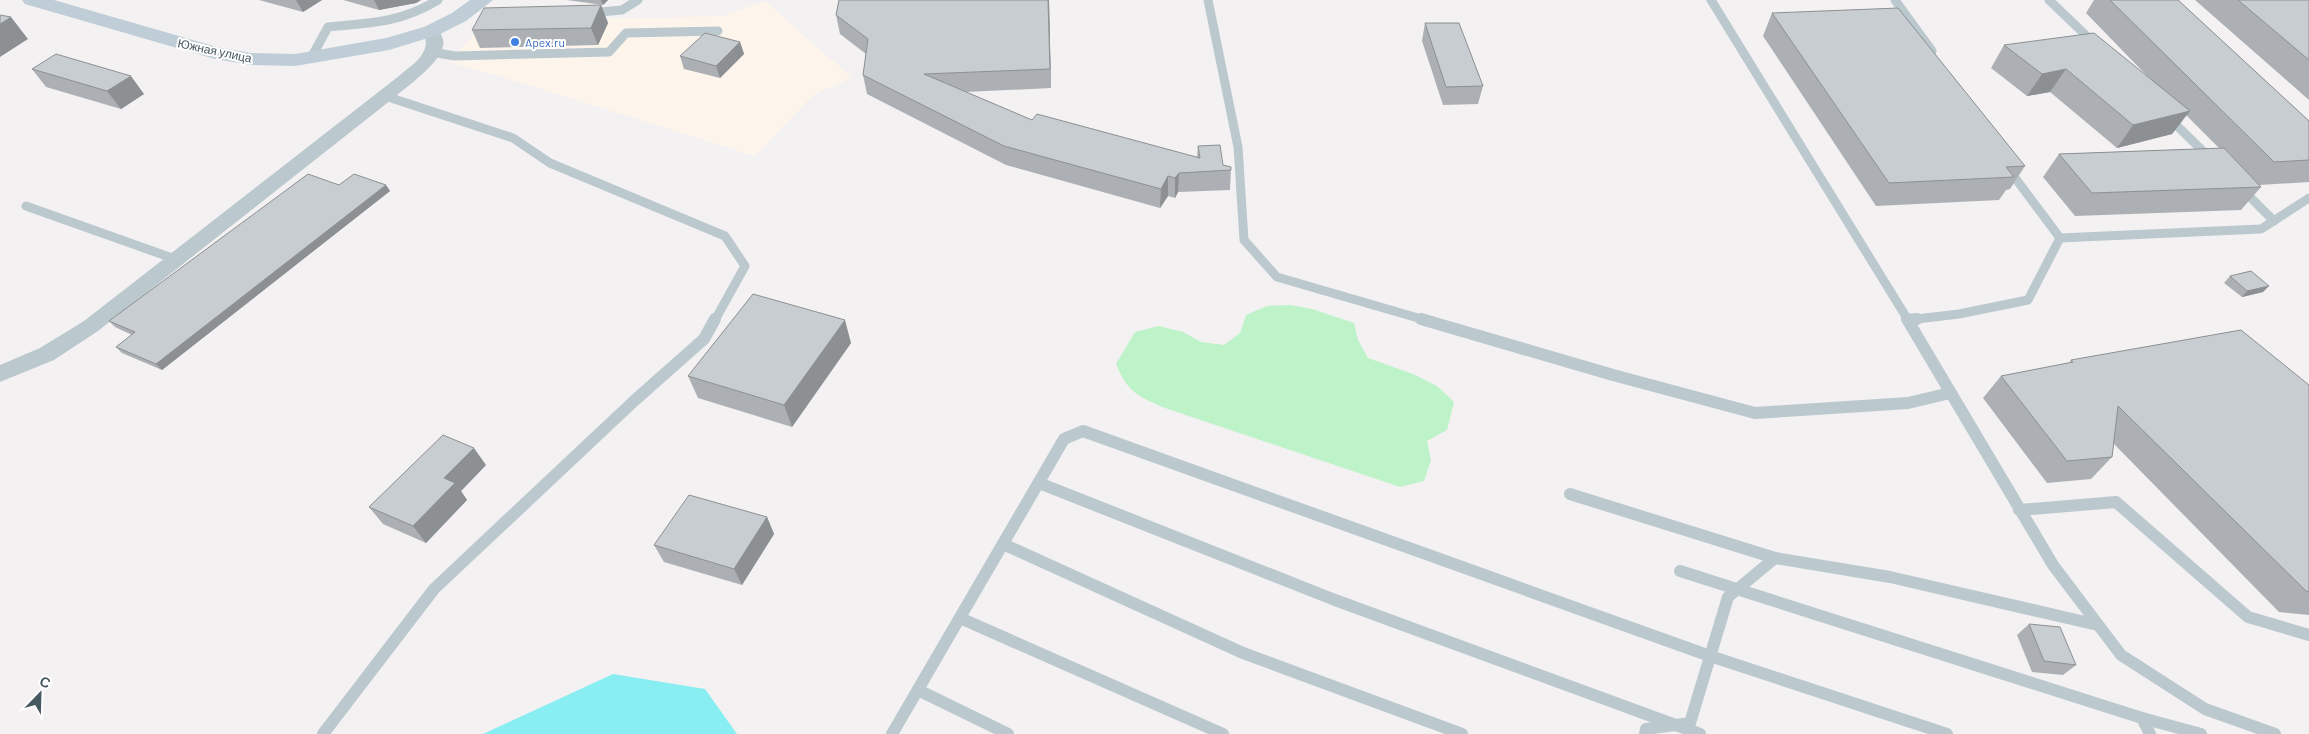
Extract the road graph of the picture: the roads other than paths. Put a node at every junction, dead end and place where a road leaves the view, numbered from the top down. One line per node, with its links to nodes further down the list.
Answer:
1 (32, 0): 14 (street, Южная улица)
2 (438, 0): 14 (lane)
3 (638, 0): 9 (lane)
4 (1208, 0): 28 (lane)
5 (1711, 0): 26 (lane)
6 (1895, 0): 15 (lane)
7 (2049, 0): 12 (lane)
8 (479, 6): 10 (street, Южная улица)
9 (578, 14)
10 (430, 31): 13 (street); 14 (street, Южная улица)
11 (718, 31): 13 (lane)
12 (2099, 48)
13 (431, 52): 16 (street)
14 (311, 58)
15 (1937, 58)
16 (385, 96): 25 (street); 43 (lane)
17 (2162, 110): 19 (lane)
18 (2004, 162): 24 (lane)
19 (2218, 166)
20 (2232, 179): 23 (lane)
21 (2309, 198): 23 (lane)
22 (26, 206): 25 (lane)
23 (2274, 221): 24 (lane)
24 (2060, 238): 26 (lane)
25 (175, 259): 27 (street)
26 (1908, 320): 28 (lane)
27 (0, 374)
28 (1950, 393): 31 (lane)
29 (1038, 483): 32 (lane); 39 (lane); 42 (lane)
30 (1570, 494): 33 (lane)
31 (2019, 510): 37 (lane); 38 (lane)
32 (1003, 544): 36 (lane); 47 (lane)
33 (1776, 558): 35 (lane); 37 (lane)
34 (1680, 571): 35 (lane)
35 (1738, 589): 39 (lane); 41 (lane)
36 (960, 618): 40 (lane); 46 (lane)
37 (2098, 625): 53 (lane)
38 (2309, 635)
39 (1710, 656): 42 (lane); 50 (lane)
40 (918, 690): 44 (lane); 45 (lane)
41 (2142, 718): 51 (lane); 52 (lane)
42 (1675, 726): 48 (lane); 49 (lane)
43 (323, 734)
44 (892, 734)
45 (1008, 734)
46 (1223, 734)
47 (1462, 734)
48 (1644, 734)
49 (1700, 734)
50 (1947, 734)
51 (2150, 734)
52 (2201, 734)
53 (2275, 734)

